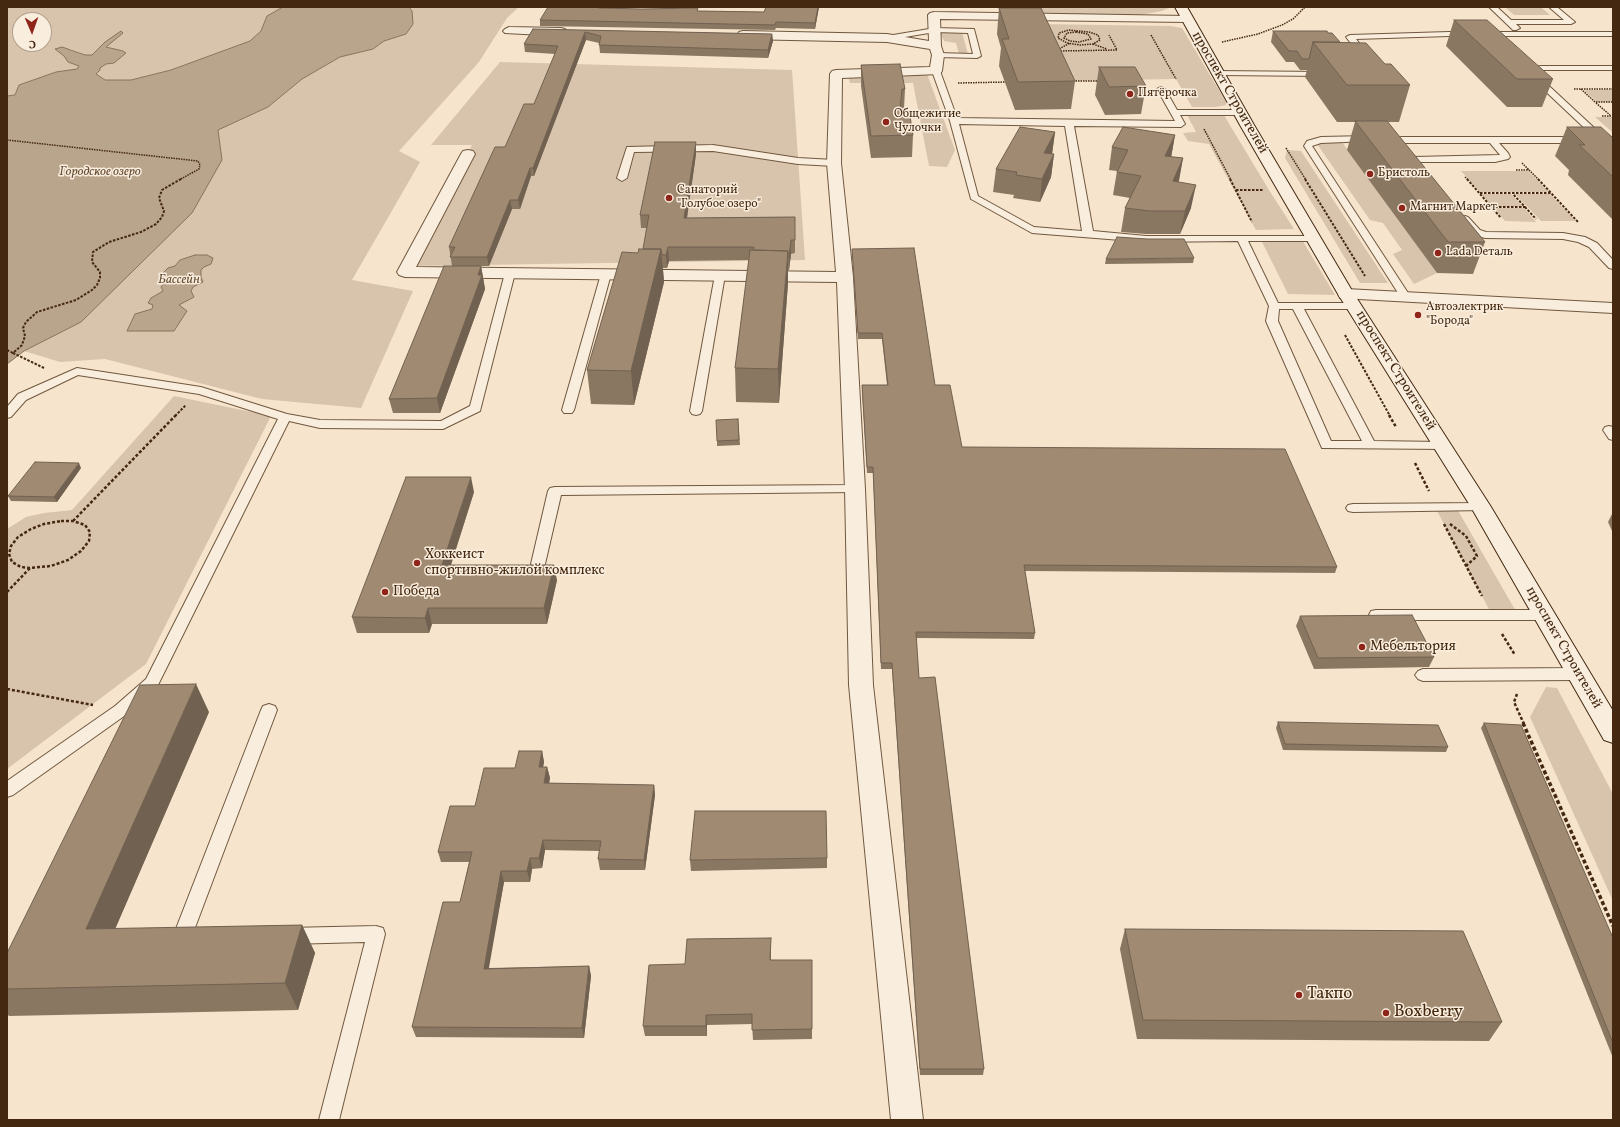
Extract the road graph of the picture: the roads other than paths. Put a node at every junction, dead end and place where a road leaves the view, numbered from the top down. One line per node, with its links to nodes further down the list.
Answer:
1 (1493, 7): 4 (lane)
2 (1553, 7): 5 (lane)
3 (1184, 13): 12 (street); 15 (street, проспект Строителей)
4 (1510, 22): 5 (lane); 8 (lane)
5 (1571, 22): 9 (lane)
6 (509, 31): 7 (street)
7 (572, 32)
8 (1523, 34): 9 (lane); 13 (lane)
9 (1586, 34): 10 (lane)
10 (1613, 34)
11 (729, 35): 12 (street)
12 (937, 57): 12 (lane); 20 (lane); 28 (street)
13 (1372, 63)
14 (1613, 68): 24 (lane)
15 (1218, 73): 16 (lane); 18 (street, проспект Строителей)
16 (1334, 74)
17 (1161, 89): 19 (lane)
18 (1240, 112): 19 (lane); 34 (street, проспект Строителей)
19 (1174, 113): 21 (lane)
20 (954, 121): 21 (lane); 32 (lane)
21 (1069, 123): 32 (lane)
22 (1380, 140): 40 (lane)
23 (1492, 140): 24 (lane); 27 (lane); 27 (lane)
24 (1602, 140): 25 (lane)
25 (1613, 140)
26 (468, 154): 36 (street)
27 (1416, 159): 29 (lane)
28 (834, 163): 30 (lane); 39 (street)
29 (1426, 170)
30 (622, 178)
31 (1458, 211): 35 (lane)
32 (1088, 234): 33 (lane)
33 (1241, 238): 34 (lane); 42 (lane)
34 (1314, 238): 41 (street, проспект Строителей)
35 (1613, 266)
36 (510, 273): 37 (street); 50 (lane)
37 (606, 274): 38 (street); 47 (lane)
38 (720, 275): 39 (street); 48 (lane)
39 (845, 277): 53 (street)
40 (1405, 296): 41 (street); 44 (street)
41 (1350, 300): 43 (lane); 52 (street, проспект Строителей)
42 (1274, 306): 43 (lane); 51 (lane)
43 (1297, 306): 51 (lane)
44 (1613, 308)
45 (7, 397): 46 (lane)
46 (22, 397): 49 (lane); 50 (lane)
47 (568, 410)
48 (696, 411)
49 (7, 414)
50 (285, 417): 63 (lane)
51 (1370, 445): 52 (lane)
52 (1442, 446): 54 (street, проспект Строителей)
53 (856, 489): 56 (lane); 67 (street)
54 (1481, 507): 55 (lane); 58 (street, проспект Строителей)
55 (1353, 508)
56 (538, 564)
57 (1376, 615): 58 (lane)
58 (1544, 615): 59 (street, проспект Строителей)
59 (1579, 674): 60 (lane); 62 (street, проспект Строителей)
60 (1423, 675)
61 (268, 710): 65 (lane)
62 (1613, 733)
63 (7, 790)
64 (275, 936): 66 (lane)
65 (204, 938)
66 (329, 1120)
67 (907, 1120)

